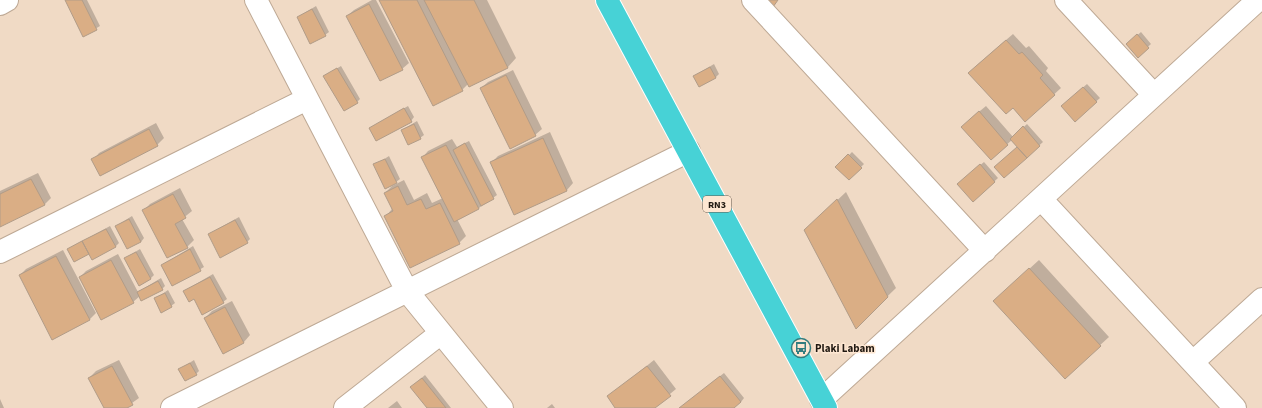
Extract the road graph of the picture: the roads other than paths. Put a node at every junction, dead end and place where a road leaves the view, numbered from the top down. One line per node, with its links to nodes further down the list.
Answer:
1 (7, 0): 7 (street)
2 (256, 0): 9 (street)
3 (608, 0): 10 (highway, RN3)
4 (753, 0): 12 (street)
5 (1066, 0): 8 (street)
6 (1258, 0): 8 (street)
7 (0, 4)
8 (1154, 95): 11 (street)
9 (307, 99): 13 (street); 14 (street)
10 (689, 151): 14 (street); 18 (highway, RN3)
11 (1041, 199): 12 (street); 17 (street)
12 (985, 251): 18 (street)
13 (0, 252)
14 (407, 291): 16 (street); 19 (street)
15 (1262, 299): 17 (street)
16 (440, 333): 20 (street); 21 (street)
17 (1193, 362): 22 (street)
18 (823, 404)
19 (172, 408)
20 (345, 408)
21 (502, 408)
22 (1235, 408)

